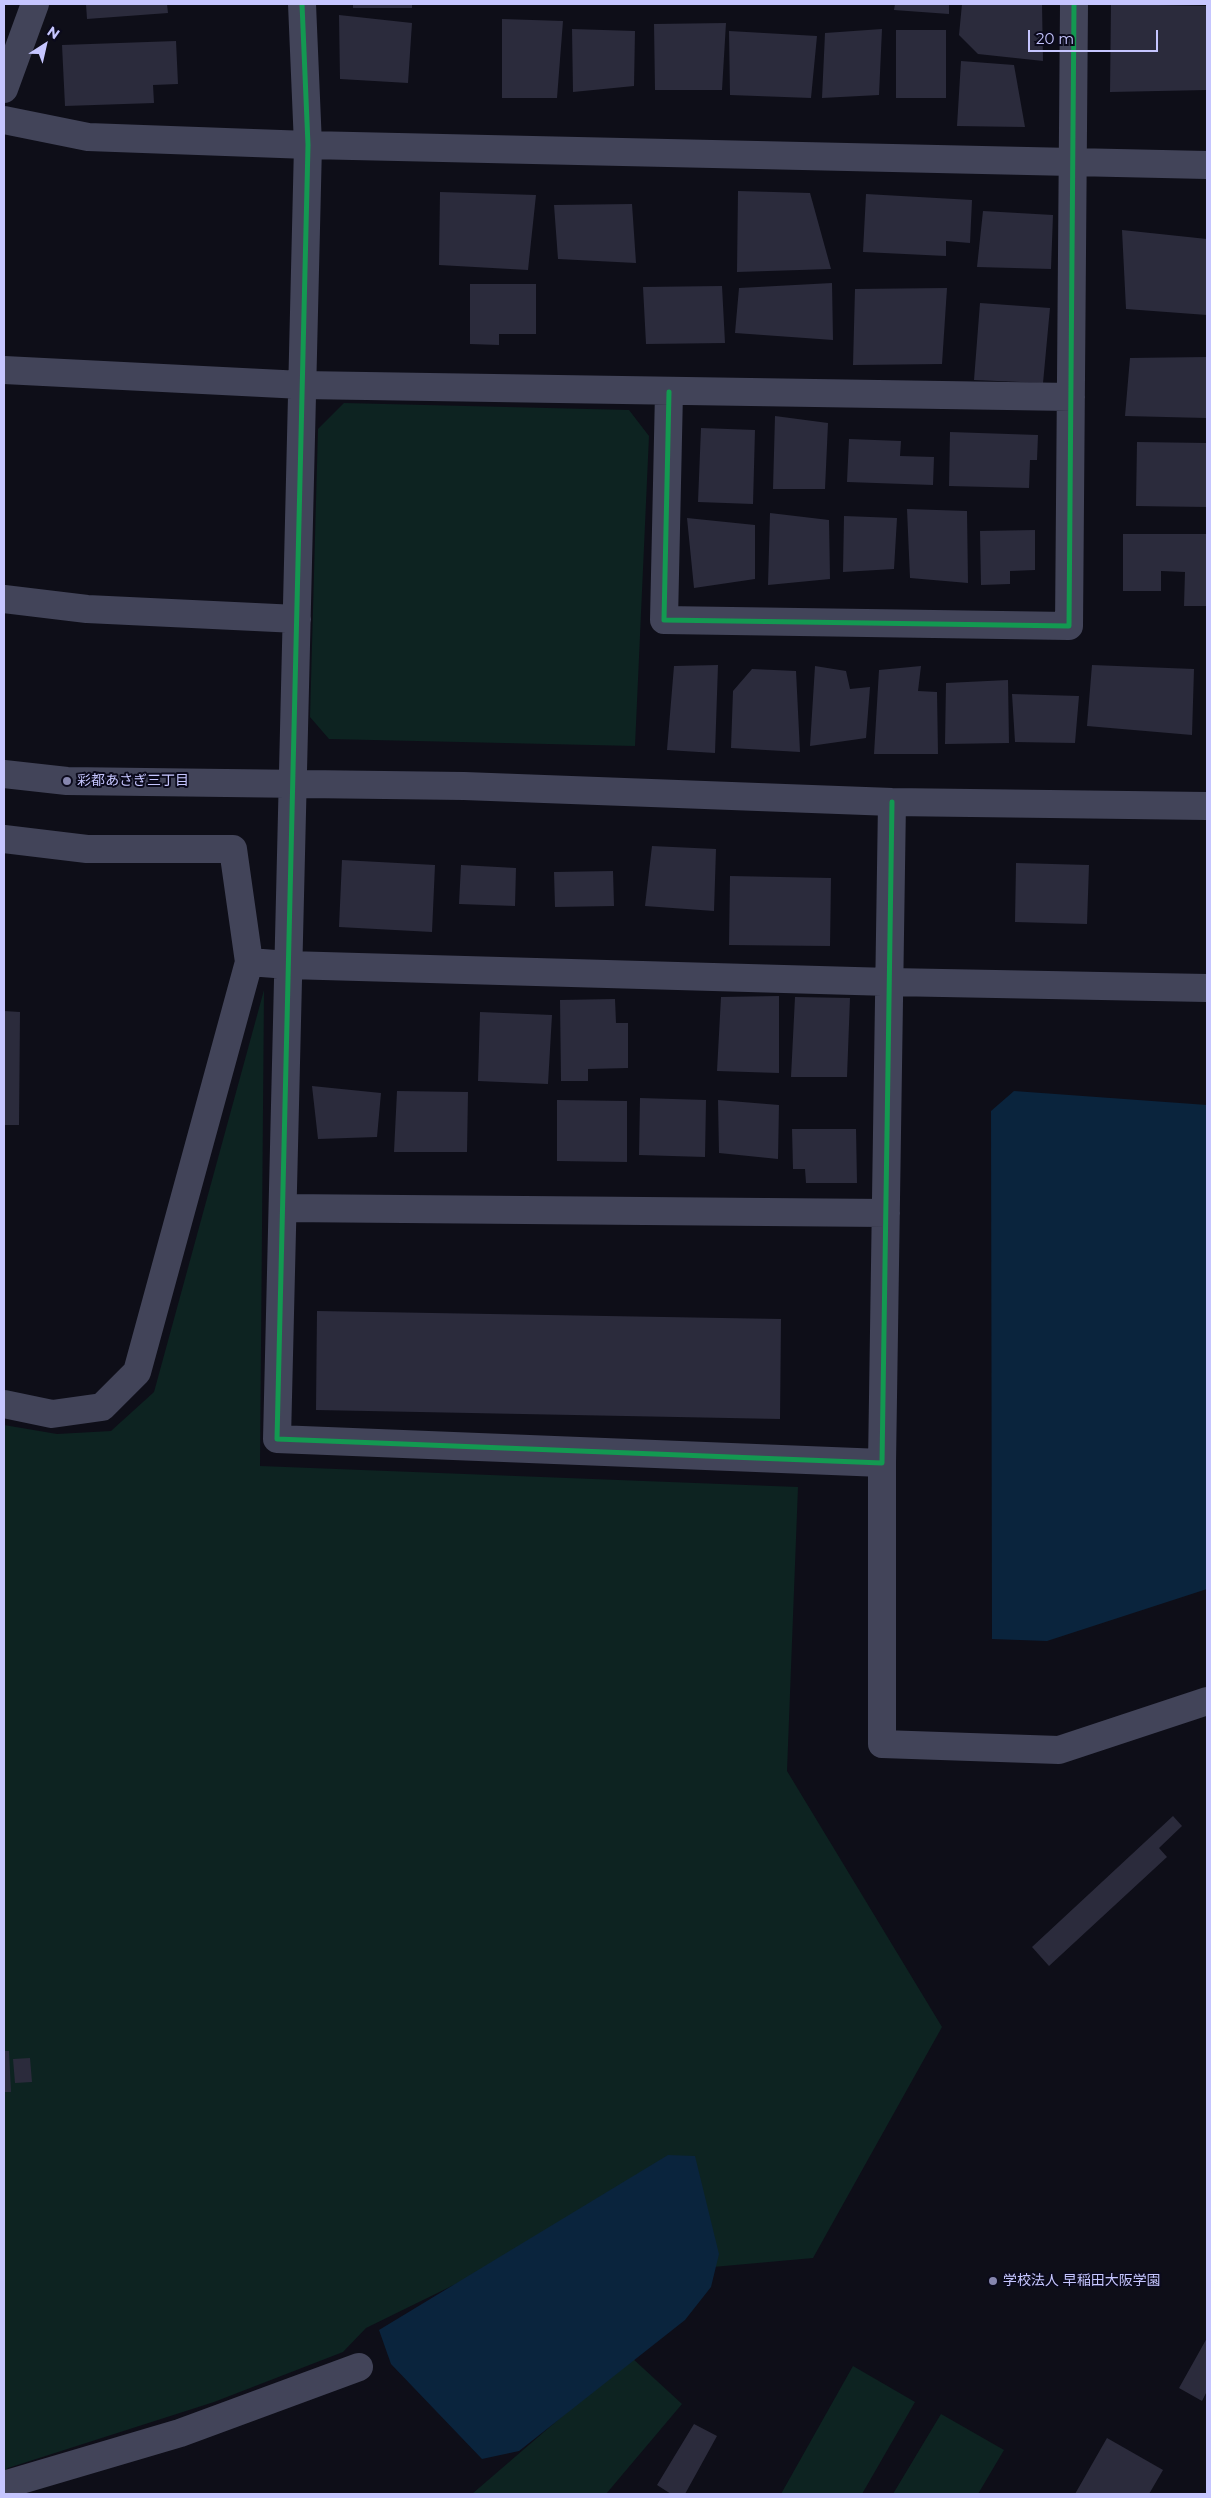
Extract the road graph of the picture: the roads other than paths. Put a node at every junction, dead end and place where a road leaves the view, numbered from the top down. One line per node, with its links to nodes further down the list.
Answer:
1 (35, 4): 4 (street)
2 (302, 4): 6 (street)
3 (1074, 4): 7 (street)
4 (4, 89)
5 (4, 120): 6 (street)
6 (308, 145): 7 (street); 10 (street)
7 (1074, 163): 8 (street); 12 (street)
8 (1207, 165)
9 (4, 370): 10 (street)
10 (302, 385): 11 (street); 14 (street)
11 (669, 392): 12 (street); 12 (street)
12 (1071, 397)
13 (4, 599): 14 (street)
14 (297, 619): 16 (street)
15 (4, 774): 16 (street)
16 (292, 783): 17 (street); 21 (street)
17 (892, 802): 18 (street); 22 (street)
18 (1207, 806)
19 (4, 839): 20 (street)
20 (249, 962): 21 (street); 26 (street)
21 (288, 965): 22 (street); 24 (street)
22 (890, 982): 23 (street); 25 (street)
23 (1207, 988)
24 (283, 1208): 25 (street); 27 (street)
25 (886, 1213): 27 (street)
26 (4, 1404)
27 (882, 1463): 28 (street)
28 (1207, 1701)
29 (359, 2367): 30 (street)
30 (4, 2485)

